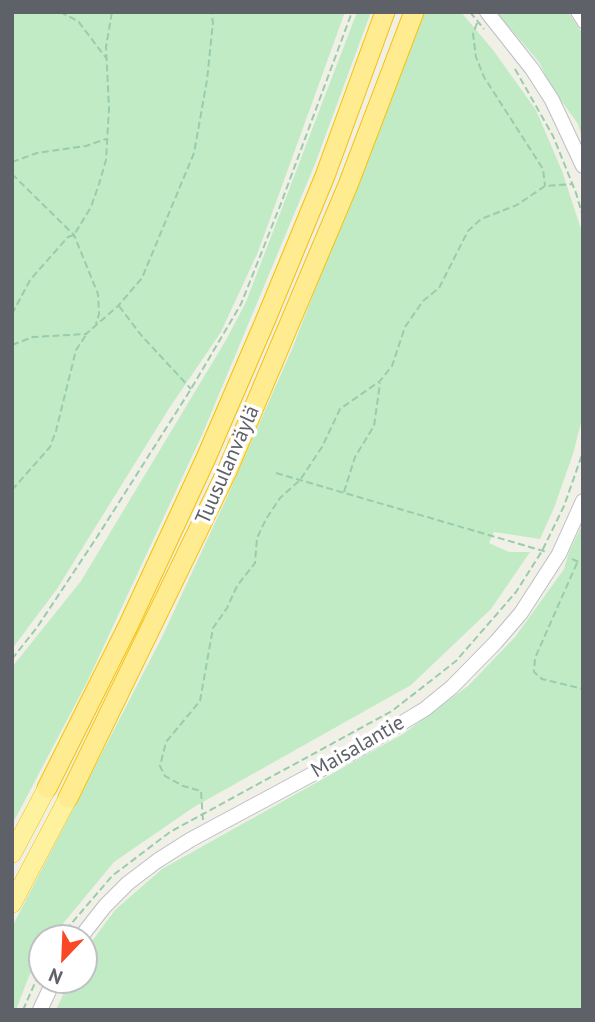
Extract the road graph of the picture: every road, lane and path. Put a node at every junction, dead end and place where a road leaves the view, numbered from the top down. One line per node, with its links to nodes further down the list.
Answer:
1 (60, 12): 12 (path)
2 (112, 12): 12 (path)
3 (211, 12): 24 (path)
4 (352, 12): 30 (path)
5 (385, 12): 42 (highway, Tuusulanväylä)
6 (414, 12): 43 (highway, Tuusulanväylä)
7 (470, 12): 9 (path)
8 (576, 12): 10 (street)
9 (482, 17): 11 (path); 16 (main road); 19 (path)
10 (583, 23)
11 (486, 32)
12 (107, 59): 14 (path)
13 (511, 62): 18 (path)
14 (107, 138): 15 (path); 23 (path)
15 (12, 162)
16 (583, 166)
17 (12, 174): 23 (path)
18 (572, 184): 19 (path); 21 (path)
19 (545, 187): 29 (path)
20 (583, 191): 21 (path)
21 (576, 193): 22 (path)
22 (583, 217)
23 (74, 235): 25 (path); 26 (path)
24 (118, 306): 26 (path); 30 (path)
25 (12, 314)
26 (96, 326): 27 (path)
27 (86, 334): 28 (path); 34 (path)
28 (12, 345)
29 (380, 381): 33 (path); 35 (path)
30 (191, 389): 40 (path)
31 (583, 452): 37 (path)
32 (276, 473): 33 (path)
33 (300, 480): 35 (path); 37 (path)
34 (12, 490)
35 (344, 493): 37 (path)
36 (583, 501): 38 (main road, Maisalantie)
37 (542, 551): 38 (path)
38 (559, 554): 46 (main road, Maisalantie)
39 (578, 562): 41 (path)
40 (12, 659)
41 (583, 689)
42 (47, 788): 44 (highway, Tuusulanväylä)
43 (68, 798): 45 (highway, Tuusulanväylä)
44 (12, 854)
45 (12, 904)
46 (91, 924)
47 (47, 994): 48 (main road)
48 (40, 1010)

